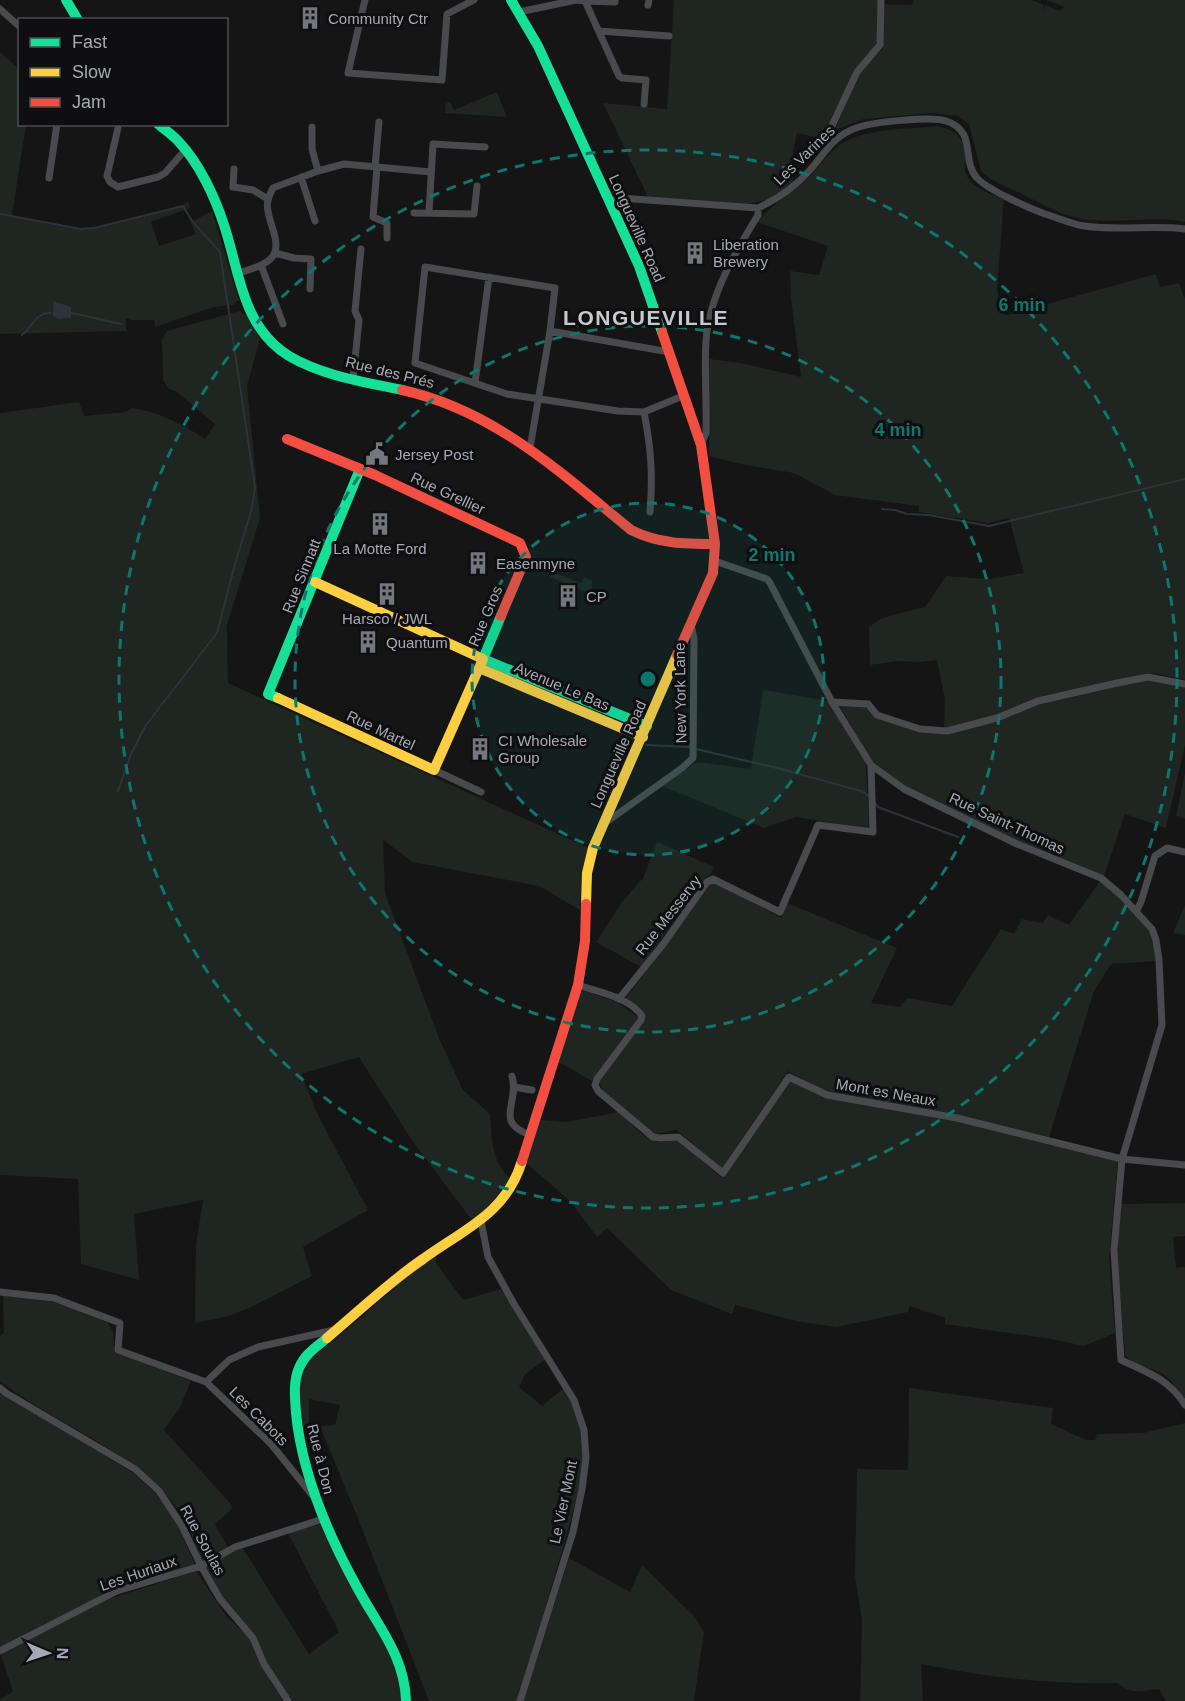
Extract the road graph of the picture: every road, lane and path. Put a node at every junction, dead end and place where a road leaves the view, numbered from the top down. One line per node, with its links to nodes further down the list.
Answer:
1 (66, 0): 10 (main road)
2 (365, 0): 3 (street)
3 (474, 0)
4 (512, 0): 9 (main road, Longueville Road)
5 (615, 0): 7 (street)
6 (881, 0): 20 (street)
7 (585, 1): 9 (street); 12 (street)
8 (0, 9): 11 (street)
9 (519, 12): 31 (main road, Longueville Road)
10 (77, 18)
11 (18, 25)
12 (598, 31): 13 (street); 14 (street)
13 (669, 36)
14 (644, 104)
15 (379, 122): 23 (street)
16 (57, 126): 28 (street)
17 (160, 126): 22 (main road, Rue des Prés)
18 (312, 127): 25 (street)
19 (118, 128): 22 (street)
20 (836, 139): 32 (street, Les Varines); 36 (street, Les Varines)
21 (485, 147): 26 (street)
22 (186, 150): 41 (main road, Rue des Prés)
23 (376, 167): 25 (street); 26 (street); 37 (street)
24 (234, 169): 30 (street)
25 (318, 171): 27 (street)
26 (431, 172): 34 (street)
27 (302, 177): 30 (street); 35 (street)
28 (49, 178)
29 (477, 186): 34 (street)
30 (268, 199): 39 (street)
31 (609, 201): 32 (street); 46 (main road, Longueville Road)
32 (759, 208): 53 (street)
33 (414, 213): 34 (street)
34 (429, 213)
35 (315, 221)
36 (1185, 229)
37 (387, 238)
38 (361, 249): 47 (street)
39 (275, 253): 40 (street); 43 (street)
40 (261, 265): 41 (street); 44 (street)
41 (236, 274): 47 (main road, Rue des Prés)
42 (489, 277): 45 (street); 48 (street); 48 (street)
43 (310, 289)
44 (283, 324)
45 (550, 331): 46 (street); 50 (street)
46 (670, 352): 49 (main road, Longueville Road)
47 (353, 379): 54 (main road, Rue des Prés)
48 (475, 382): 50 (street)
49 (685, 395): 51 (street); 53 (main road, Longueville Road)
50 (538, 400): 51 (street); 54 (street)
51 (644, 412): 56 (street)
52 (287, 439): 55 (main road, Rue Grellier)
53 (701, 445): 57 (main road, Longueville Road)
54 (530, 448): 57 (main road, Rue des Prés)
55 (360, 469): 58 (main road, Rue Grellier); 60 (main road, Rue Sinnatt)
56 (650, 512)
57 (715, 544): 59 (main road, Longueville Road)
58 (525, 552): 62 (main road, Rue Gros)
59 (715, 561): 61 (main road, Longueville Road); 65 (street, Rue Saint-Thomas)
60 (315, 582): 62 (main road, Avenue Le Bas); 64 (main road, Rue Sinnatt)
61 (691, 624): 66 (main road, Longueville Road); 70 (street, New York Lane)
62 (481, 663): 66 (main road, Avenue Le Bas); 68 (main road, Rue Gros)
63 (1185, 684): 65 (street)
64 (268, 694): 68 (main road, Rue Martel)
65 (832, 702): 67 (street, Rue Saint-Thomas)
66 (645, 731): 70 (main road, Longueville Road)
67 (871, 765): 72 (street, Rue Saint-Thomas); 74 (street, Rue Messervy)
68 (434, 770): 69 (street, Rue Martel)
69 (481, 792)
70 (603, 825): 73 (main road, Longueville Road)
71 (1185, 852): 72 (street)
72 (1137, 910): 79 (street, Rue Saint-Thomas)
73 (578, 985): 74 (street, Mont es Neaux); 78 (main road, Longueville Road)
74 (619, 999): 79 (street, Mont es Neaux)
75 (512, 1076): 76 (street)
76 (514, 1087): 77 (street); 78 (street)
77 (532, 1090)
78 (530, 1135): 81 (main road, Longueville Road)
79 (1122, 1159): 80 (street); 86 (street, Rue Saint-Thomas)
80 (1185, 1165)
81 (481, 1221): 83 (main road, Rue à Don); 93 (street, Le Vier Mont)
82 (0, 1292): 84 (street)
83 (337, 1329): 84 (street); 87 (main road, Rue à Don)
84 (206, 1382): 87 (street, Les Cabots)
85 (0, 1388): 89 (street, Rue Soulas)
86 (1185, 1405)
87 (315, 1498): 88 (main road, Rue à Don)
88 (323, 1520): 89 (street, Les Huriaux); 92 (main road, Rue à Don)
89 (201, 1566): 90 (street, Les Huriaux); 91 (street, Rue Soulas)
90 (0, 1651)
91 (288, 1701)
92 (406, 1701)
93 (520, 1701)

